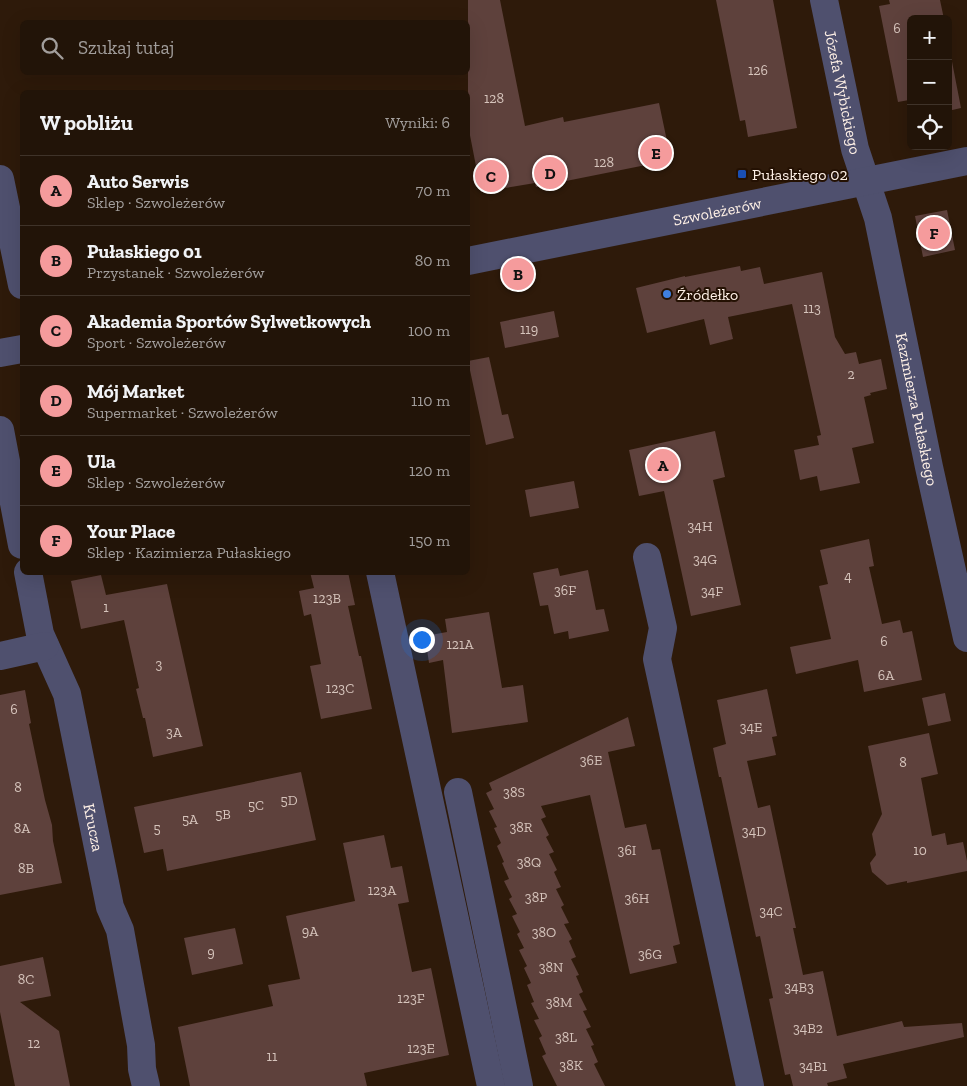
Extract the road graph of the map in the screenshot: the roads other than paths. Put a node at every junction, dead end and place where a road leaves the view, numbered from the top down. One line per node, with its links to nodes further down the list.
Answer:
1 (824, 0): 4 (street, Józefa Wybickiego)
2 (967, 161): 4 (street, Szwoleżerów)
3 (0, 180): 6 (street)
4 (866, 181): 5 (street, Szwoleżerów); 14 (street, Kazimierza Pułaskiego)
5 (470, 261)
6 (20, 275)
7 (20, 349): 8 (street)
8 (0, 353)
9 (0, 430): 10 (street)
10 (20, 535)
11 (647, 557): 21 (street)
12 (29, 575): 15 (street, Krucza)
13 (381, 575): 19 (street)
14 (967, 638)
15 (46, 646): 16 (street); 18 (street, Krucza)
16 (0, 656)
17 (458, 792): 20 (street)
18 (146, 1086)
19 (491, 1086)
20 (519, 1086)
21 (750, 1086)

